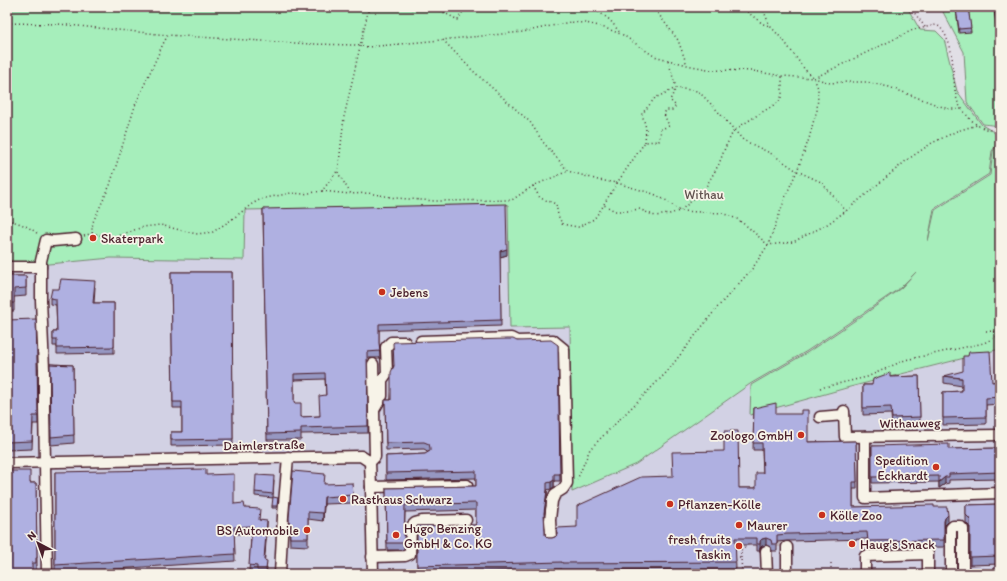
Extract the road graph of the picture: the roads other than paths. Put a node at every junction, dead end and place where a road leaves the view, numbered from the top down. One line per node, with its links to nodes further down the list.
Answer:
1 (76, 239): 3 (street)
2 (7, 267): 3 (street)
3 (41, 267): 12 (street)
4 (373, 364): 5 (street)
5 (374, 410): 11 (street); 18 (street)
6 (820, 416): 8 (street, Withauweg)
7 (1000, 435): 8 (street, Withauweg)
8 (865, 437): 16 (street)
9 (387, 456): 11 (street)
10 (288, 457): 11 (street, Daimlerstraße); 12 (street, Daimlerstraße); 22 (street)
11 (372, 460): 15 (street)
12 (45, 462): 13 (street, Daimlerstraße); 21 (street)
13 (7, 463)
14 (466, 485): 15 (street)
15 (371, 487): 20 (street)
16 (1000, 493)
17 (466, 520): 20 (street)
18 (551, 539)
19 (766, 551): 24 (street)
20 (372, 557): 23 (street)
21 (47, 574)
22 (280, 574)
23 (372, 574)
24 (766, 574)
25 (781, 574): 26 (street)
26 (787, 574)
27 (865, 574): 28 (street)
28 (928, 574)
29 (951, 574): 30 (street)
30 (964, 574)

